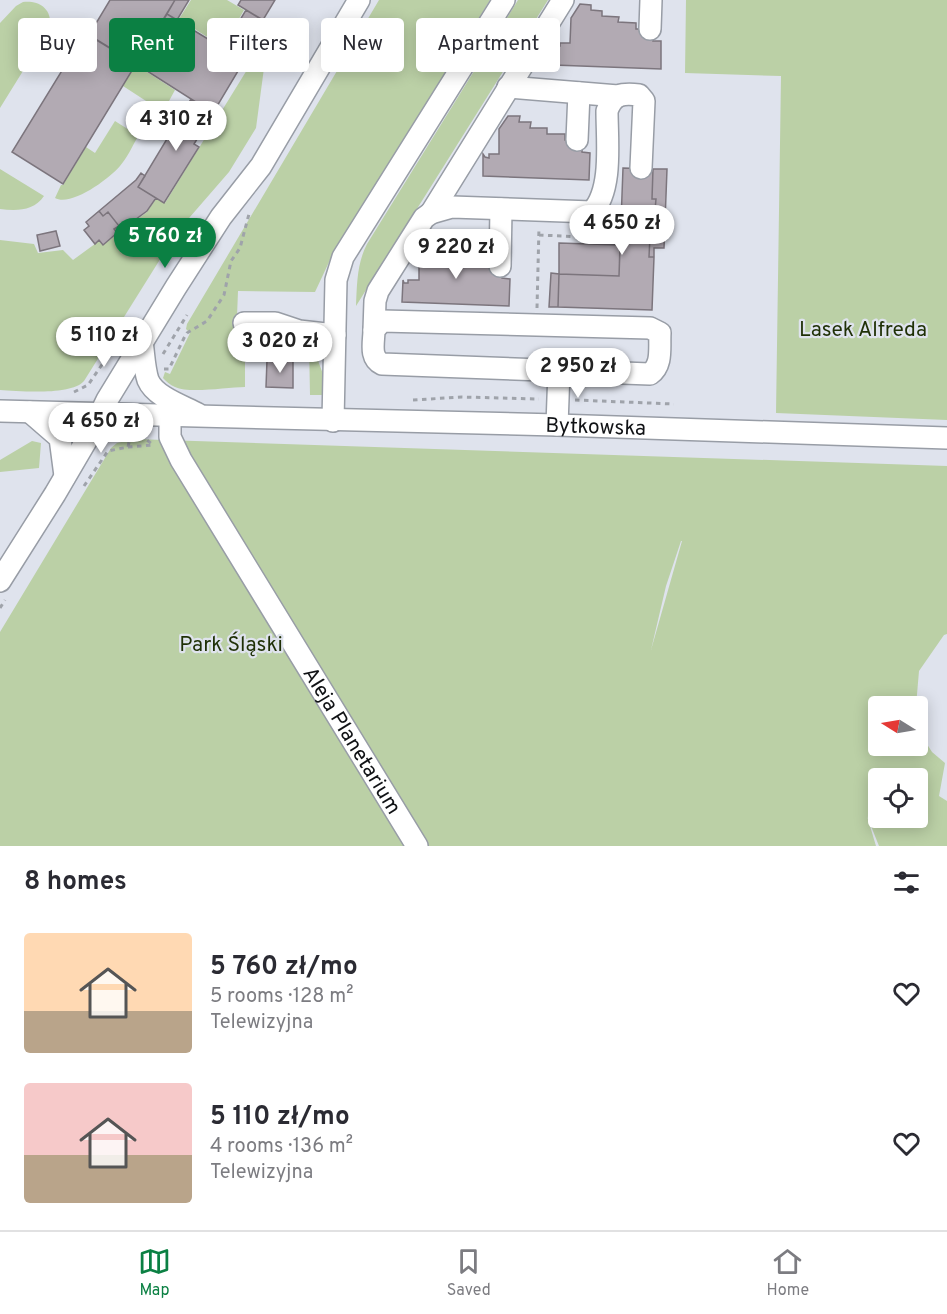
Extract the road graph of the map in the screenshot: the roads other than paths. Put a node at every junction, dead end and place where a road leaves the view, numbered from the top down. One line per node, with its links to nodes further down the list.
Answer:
1 (359, 0): 17 (street)
2 (504, 0): 16 (street)
3 (563, 0): 6 (street)
4 (651, 0): 5 (street)
5 (650, 29)
6 (508, 87): 7 (street); 12 (street)
7 (579, 93): 8 (street); 9 (street)
8 (618, 96): 10 (street); 11 (street)
9 (577, 140)
10 (641, 168)
11 (501, 209): 12 (street); 13 (street)
12 (430, 213): 15 (street)
13 (500, 266)
14 (244, 323): 16 (street)
15 (374, 330): 18 (street); 18 (street)
16 (335, 335): 24 (street)
17 (142, 342): 21 (street); 23 (street)
18 (559, 371): 25 (street)
19 (0, 411): 20 (street, Bytkowska)
20 (30, 412): 21 (street, Bytkowska); 27 (street)
21 (101, 414): 22 (street, Bytkowska); 27 (street)
22 (170, 416): 23 (street, Bytkowska); 29 (street, Aleja Planetarium)
23 (204, 417): 24 (street, Bytkowska)
24 (333, 421): 25 (street, Bytkowska)
25 (557, 425): 26 (street, Bytkowska)
26 (947, 438)
27 (65, 476): 28 (street)
28 (0, 581)
29 (417, 846)

